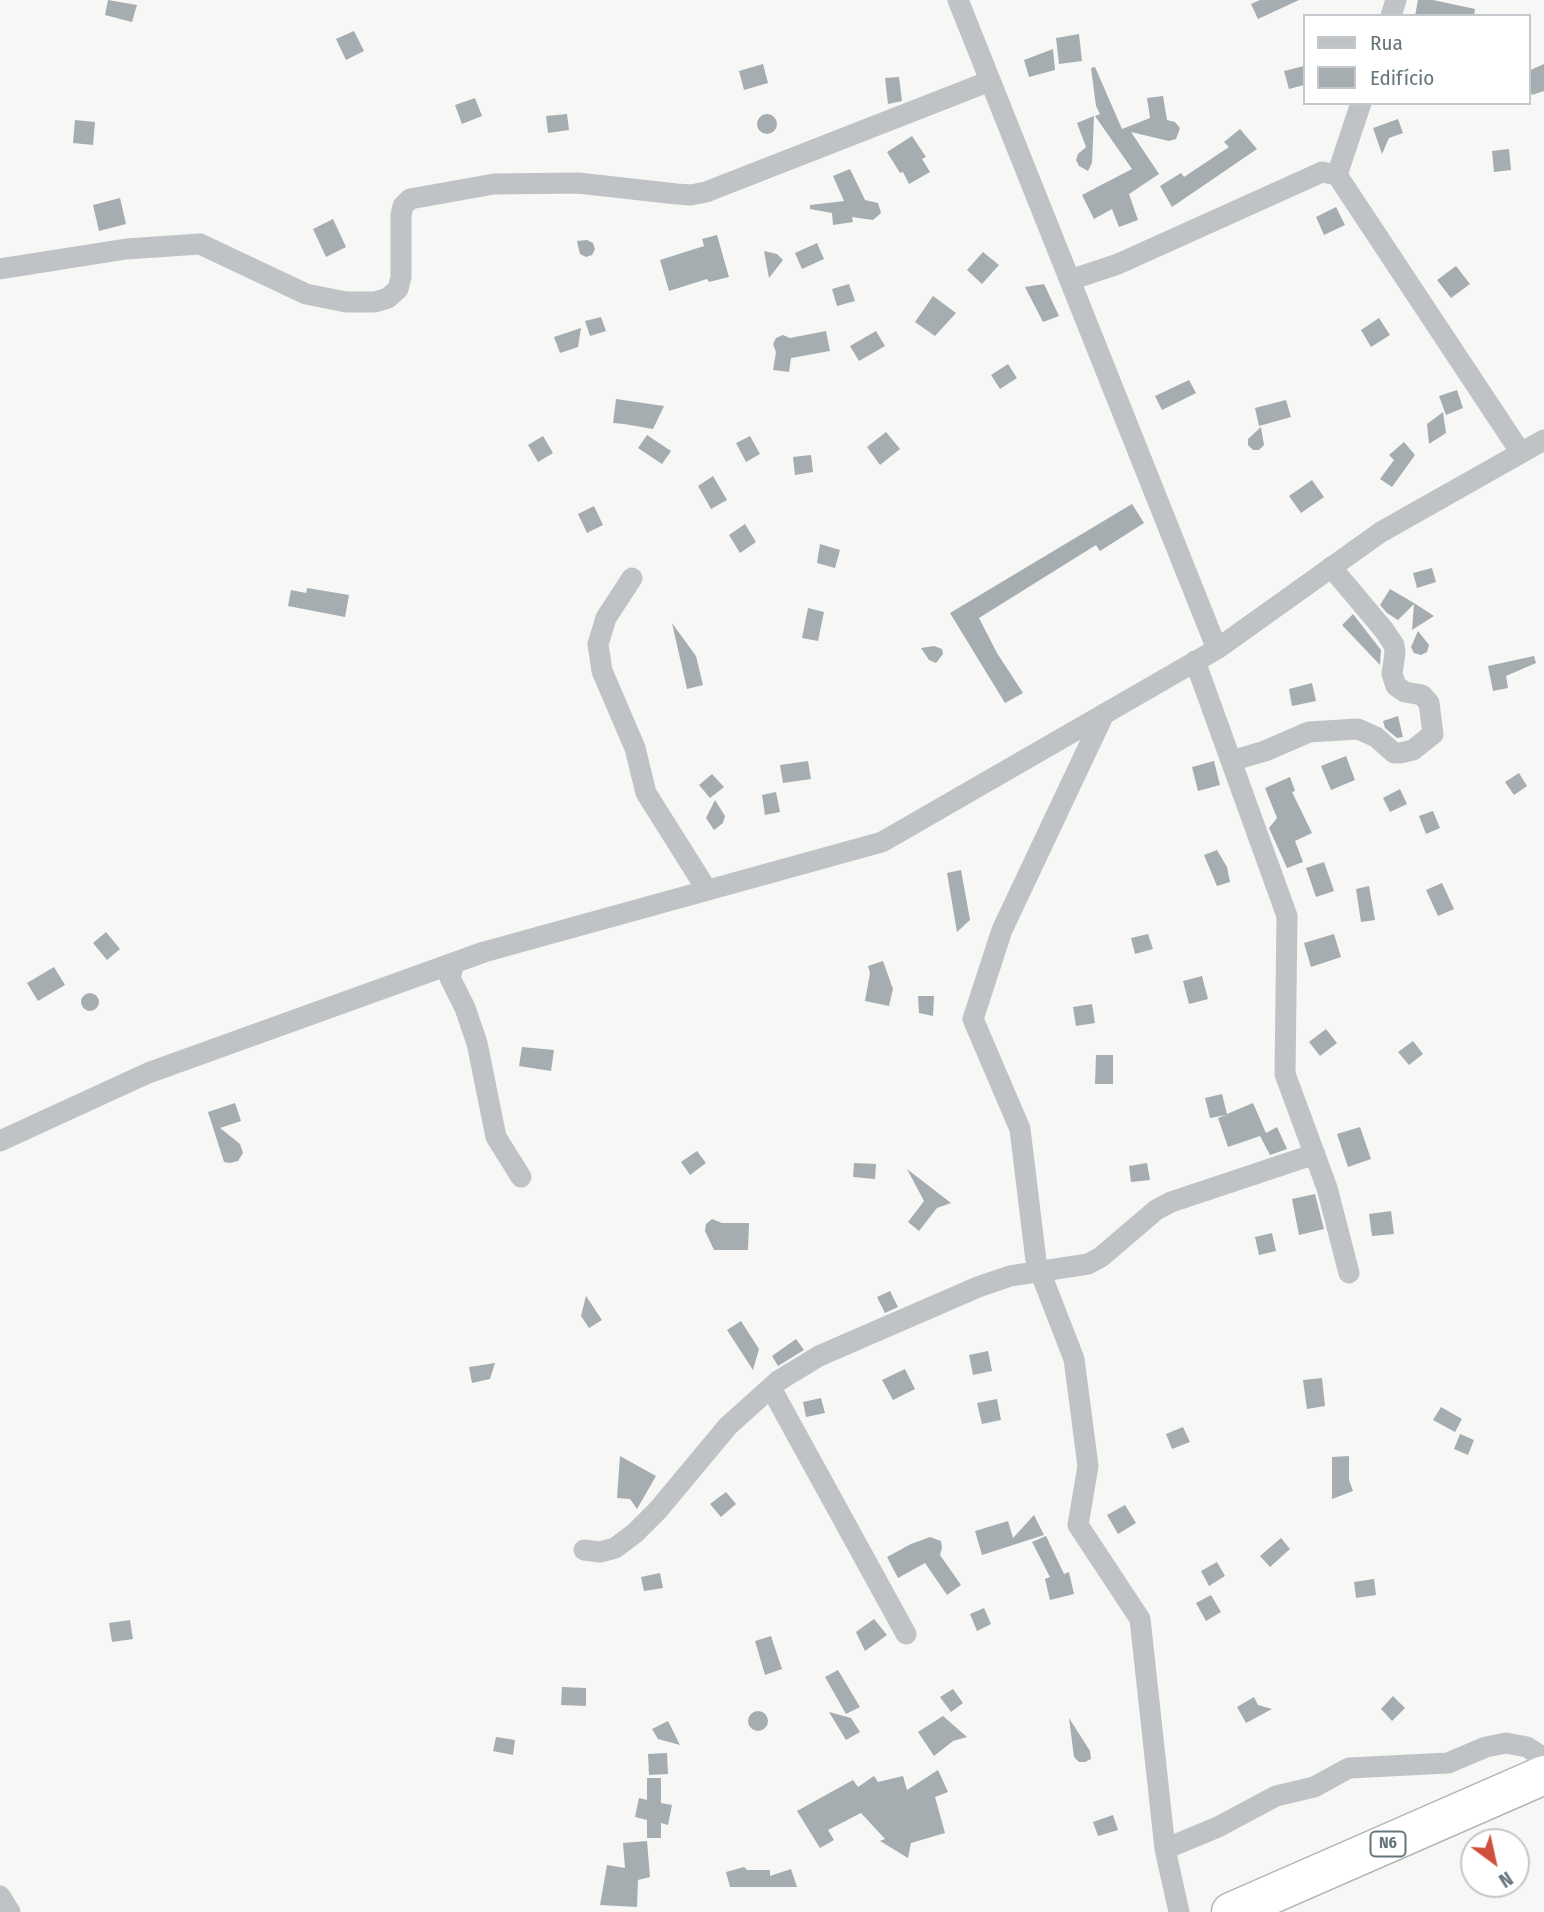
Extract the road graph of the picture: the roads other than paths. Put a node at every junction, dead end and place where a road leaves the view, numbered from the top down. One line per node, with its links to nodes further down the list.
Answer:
1 (958, 0): 2 (street)
2 (990, 81): 5 (street); 6 (street)
3 (1360, 105): 4 (street)
4 (1337, 175): 6 (street); 8 (street)
5 (0, 269)
6 (1070, 280): 11 (street)
7 (1544, 440): 8 (street)
8 (1521, 453): 9 (street)
9 (1331, 567): 11 (street); 14 (street)
10 (632, 578): 15 (street)
11 (1217, 649): 12 (street)
12 (1195, 661): 13 (street); 14 (street)
13 (1104, 714): 15 (street); 21 (street)
14 (1231, 761): 19 (street)
15 (707, 890): 16 (street)
16 (454, 963): 17 (street); 20 (street)
17 (7, 1138): 18 (street)
18 (0, 1152)
19 (1315, 1154): 21 (street); 22 (street)
20 (521, 1177)
21 (1040, 1270): 23 (street); 28 (street)
22 (1349, 1273)
23 (771, 1388): 24 (street); 25 (street)
24 (584, 1550)
25 (906, 1634)
26 (1544, 1758): 28 (street)
27 (1544, 1775): 32 (highway, N6)
28 (1165, 1849): 31 (street)
29 (0, 1896): 30 (street)
30 (10, 1912)
31 (1179, 1912)
32 (1231, 1912)

